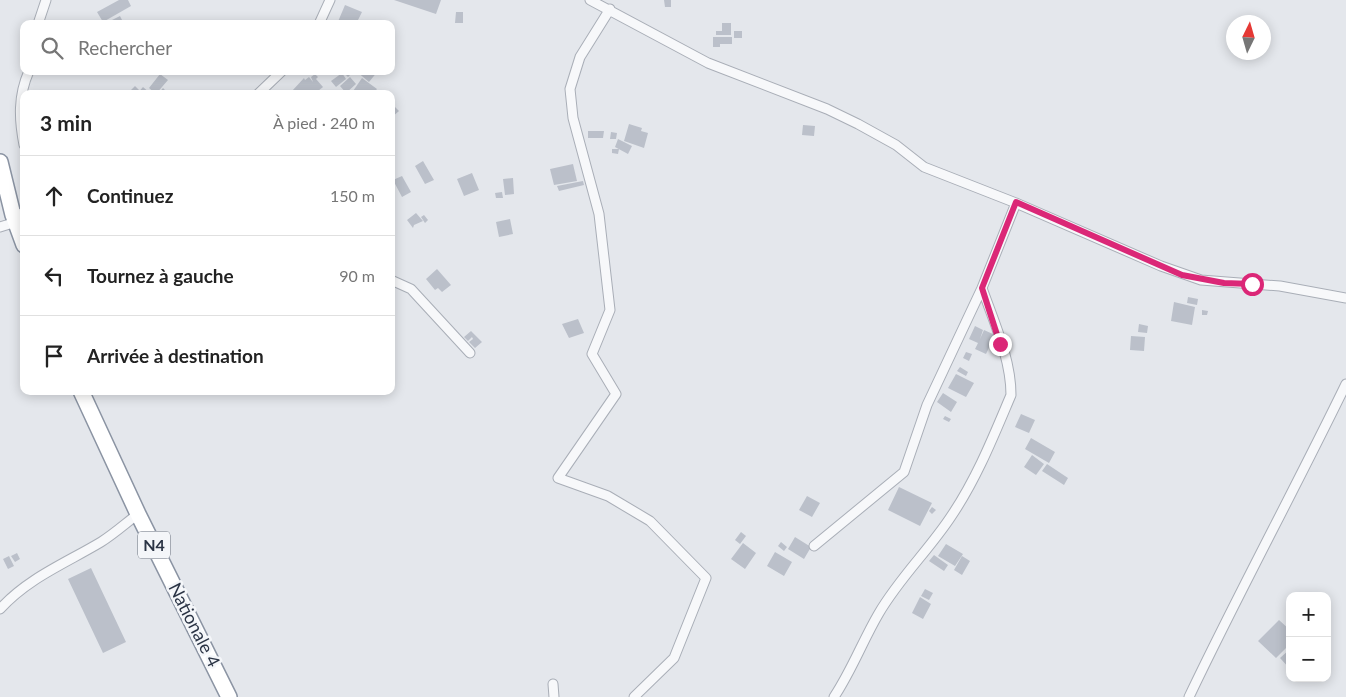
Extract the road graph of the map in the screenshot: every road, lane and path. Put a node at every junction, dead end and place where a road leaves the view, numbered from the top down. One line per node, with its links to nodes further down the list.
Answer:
1 (46, 0): 5 (street)
2 (330, 0): 6 (street)
3 (590, 0): 4 (street)
4 (610, 9): 14 (street); 29 (street)
5 (39, 20)
6 (321, 20)
7 (27, 75): 9 (street)
8 (278, 75): 10 (street)
9 (23, 90)
10 (262, 90)
11 (20, 100): 12 (street)
12 (20, 126)
13 (0, 162): 15 (highway)
14 (1016, 202): 18 (street); 19 (street)
15 (18, 217): 16 (street)
16 (0, 227)
17 (395, 282): 20 (street)
18 (982, 288): 24 (street); 30 (street)
19 (1346, 298)
20 (470, 353)
21 (1346, 384): 31 (street)
22 (83, 395): 23 (highway, Nationale 4 / N4)
23 (138, 514): 25 (street); 27 (highway, Nationale 4 / N4)
24 (814, 546)
25 (0, 609)
26 (553, 684): 28 (street)
27 (230, 697)
28 (554, 697)
29 (634, 697)
30 (834, 697)
31 (1189, 697)

